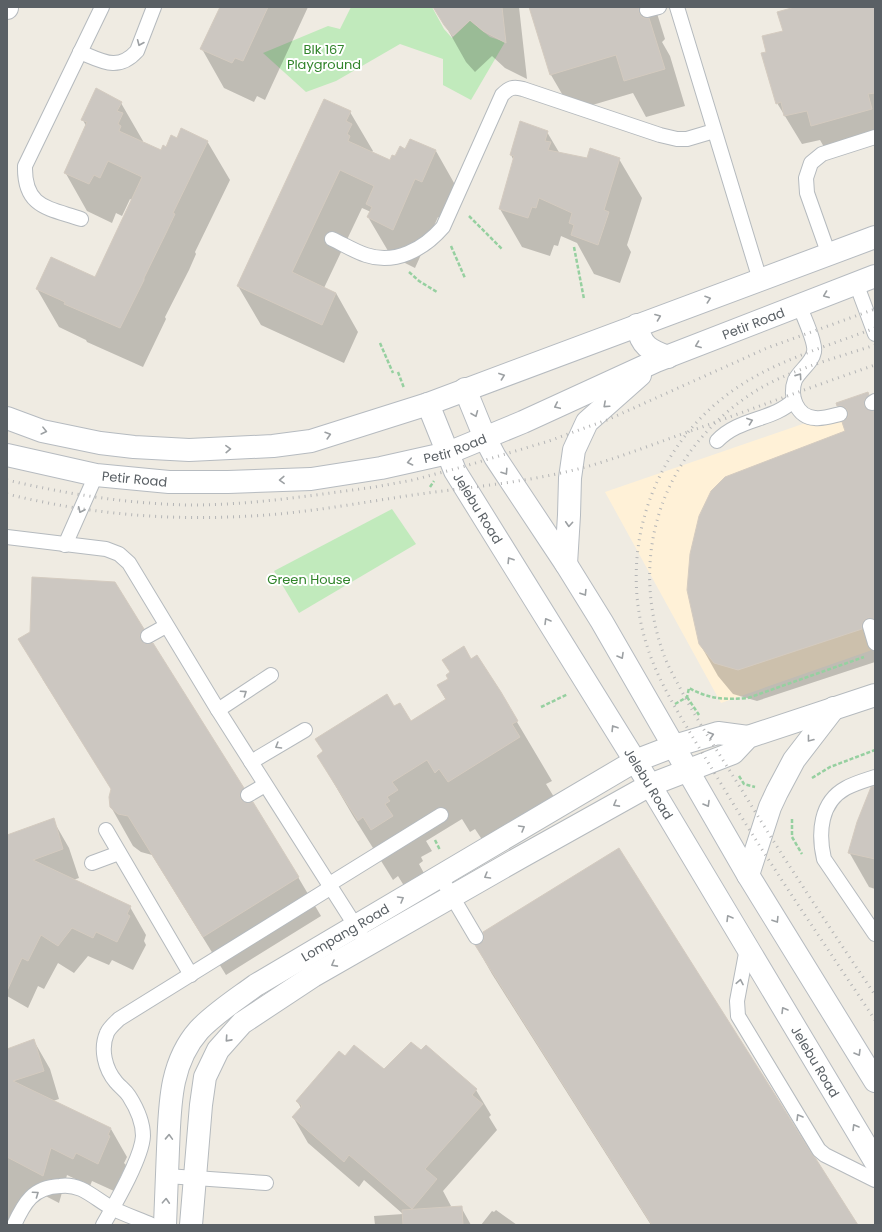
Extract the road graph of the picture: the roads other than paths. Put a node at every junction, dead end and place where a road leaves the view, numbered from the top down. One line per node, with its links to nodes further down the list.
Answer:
1 (102, 7): 4 (lane)
2 (154, 7): 4 (lane, one-way to 4)
3 (676, 7): 5 (lane)
4 (80, 52): 7 (lane)
5 (714, 131): 9 (lane); 12 (lane)
6 (875, 137): 10 (lane)
7 (82, 219)
8 (875, 236): 10 (main road)
9 (332, 239)
10 (829, 255): 12 (main road)
11 (866, 279): 13 (main road, Petir Road, one-way to 13); 15 (lane)
12 (760, 280): 14 (main road, one-way to 12)
13 (799, 305): 16 (main road, Petir Road, one-way to 16); 18 (lane, one-way to 13)
14 (637, 325): 16 (main road); 17 (main road, one-way to 14)
15 (875, 334)
16 (662, 359): 22 (main road, Petir Road, one-way to 22); 29 (main road, one-way to 29)
17 (465, 389): 19 (main road); 22 (main road, one-way to 22)
18 (794, 400): 20 (lane); 23 (lane, one-way to 18)
19 (428, 404): 21 (main road, one-way to 19); 24 (main road, Jelebu Road)
20 (840, 414)
21 (7, 418)
22 (485, 438): 24 (main road, Petir Road); 29 (main road, one-way to 29)
23 (717, 441)
24 (448, 453): 26 (main road, Petir Road, one-way to 26); 41 (main road, Jelebu Road, one-way to 24)
25 (7, 454): 26 (main road, Petir Road)
26 (96, 475): 28 (lane, one-way to 28)
27 (7, 537): 28 (lane)
28 (65, 545): 30 (lane)
29 (566, 564): 40 (main road, one-way to 40)
30 (166, 626): 32 (lane); 37 (lane)
31 (870, 626): 33 (lane)
32 (148, 636)
33 (875, 643)
34 (271, 675): 37 (lane, one-way to 34)
35 (875, 695): 36 (main road)
36 (834, 708): 39 (main road); 52 (main road, one-way to 52)
37 (218, 710): 42 (lane)
38 (305, 730): 42 (lane, one-way to 42)
39 (748, 737): 40 (main road, Lompang Road, one-way to 39); 43 (main road)
40 (674, 746): 41 (main road, Lompang Road); 43 (main road)
41 (635, 761): 46 (main road, Jelebu Road); 53 (main road, Lompang Road, one-way to 41)
42 (251, 762): 45 (lane)
43 (688, 770): 46 (main road, Lompang Road); 52 (main road, one-way to 52)
44 (875, 777): 57 (lane)
45 (265, 785): 47 (lane); 54 (lane)
46 (650, 785): 55 (main road, Lompang Road, one-way to 55); 60 (main road, Jelebu Road, one-way to 46)
47 (248, 795)
48 (441, 815): 54 (lane)
49 (106, 830): 50 (lane)
50 (119, 853): 51 (lane); 61 (lane)
51 (92, 863)
52 (748, 875): 62 (main road, one-way to 62)
53 (440, 876): 55 (lane); 56 (main road, Lompang Road, one-way to 53)
54 (329, 886): 56 (lane); 61 (lane)
55 (452, 896): 58 (lane); 59 (main road, Lompang Road)
56 (356, 926): 59 (lane); 64 (main road, Lompang Road, one-way to 56)
57 (875, 934)
58 (476, 937)
59 (368, 945): 65 (main road, Lompang Road, one-way to 65)
60 (747, 948): 63 (main road, Jelebu Road, one-way to 60); 66 (lane, one-way to 60)
61 (191, 975): 68 (lane)
62 (875, 1081)
63 (875, 1161)
64 (167, 1176): 65 (lane); 72 (main road, Lompang Road, one-way to 64)
65 (195, 1178): 67 (lane); 73 (main road, Lompang Road)
66 (875, 1180)
67 (266, 1183)
68 (112, 1208): 69 (lane, one-way to 68); 70 (lane); 71 (lane)
69 (14, 1225)
70 (104, 1225)
71 (152, 1225)
72 (165, 1225)
73 (192, 1225)

